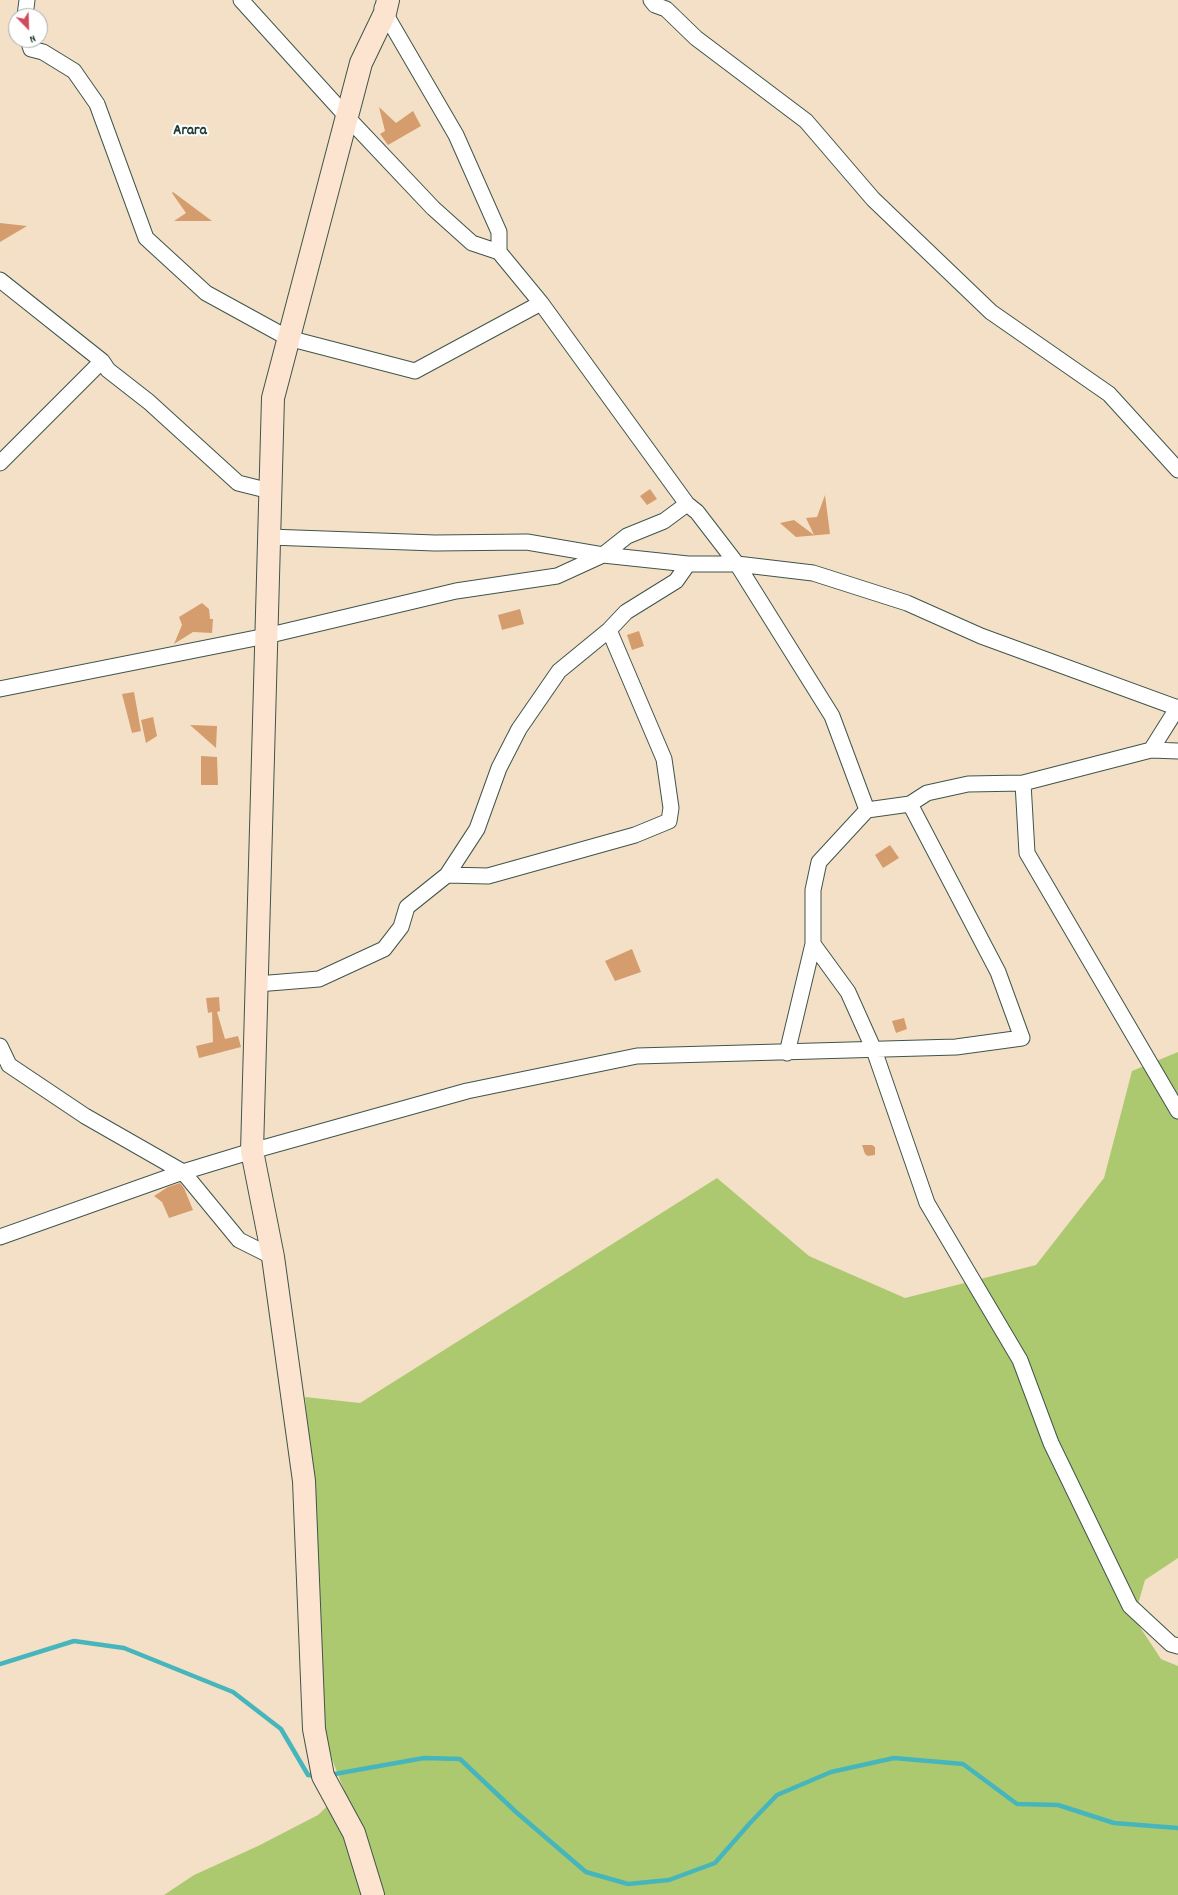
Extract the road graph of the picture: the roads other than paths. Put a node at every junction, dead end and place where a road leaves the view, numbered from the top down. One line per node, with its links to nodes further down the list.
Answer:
1 (242, 0): 5 (street)
2 (651, 0): 12 (street)
3 (384, 4): 5 (main road); 6 (street)
4 (30, 48): 9 (street)
5 (347, 117): 6 (street); 9 (main road)
6 (499, 252): 8 (street)
7 (0, 280): 10 (street)
8 (542, 303): 9 (street); 14 (street)
9 (288, 338): 13 (main road)
10 (102, 361): 11 (street); 13 (street)
11 (0, 463)
12 (1178, 470)
13 (270, 491): 15 (main road)
14 (687, 504): 16 (street); 18 (street)
15 (269, 537): 16 (street); 20 (main road)
16 (603, 555): 17 (street); 20 (street)
17 (688, 564): 18 (street); 19 (street)
18 (737, 564): 22 (street); 27 (street)
19 (609, 630): 28 (street); 28 (street)
20 (266, 636): 21 (street); 30 (main road)
21 (0, 689)
22 (1178, 708): 23 (street)
23 (1151, 750): 24 (street); 25 (street)
24 (1178, 751)
25 (1023, 784): 26 (street); 34 (street)
26 (910, 804): 27 (street); 32 (street)
27 (867, 810): 29 (street)
28 (447, 874): 30 (street)
29 (813, 944): 32 (street); 33 (street)
30 (257, 984): 35 (main road)
31 (0, 1046): 36 (street)
32 (874, 1050): 33 (street); 39 (street)
33 (787, 1053): 35 (street)
34 (1178, 1111)
35 (252, 1151): 36 (street); 38 (main road)
36 (183, 1172): 37 (street); 38 (street)
37 (0, 1237)
38 (273, 1257): 40 (main road)
39 (1178, 1646)
40 (373, 1895)

